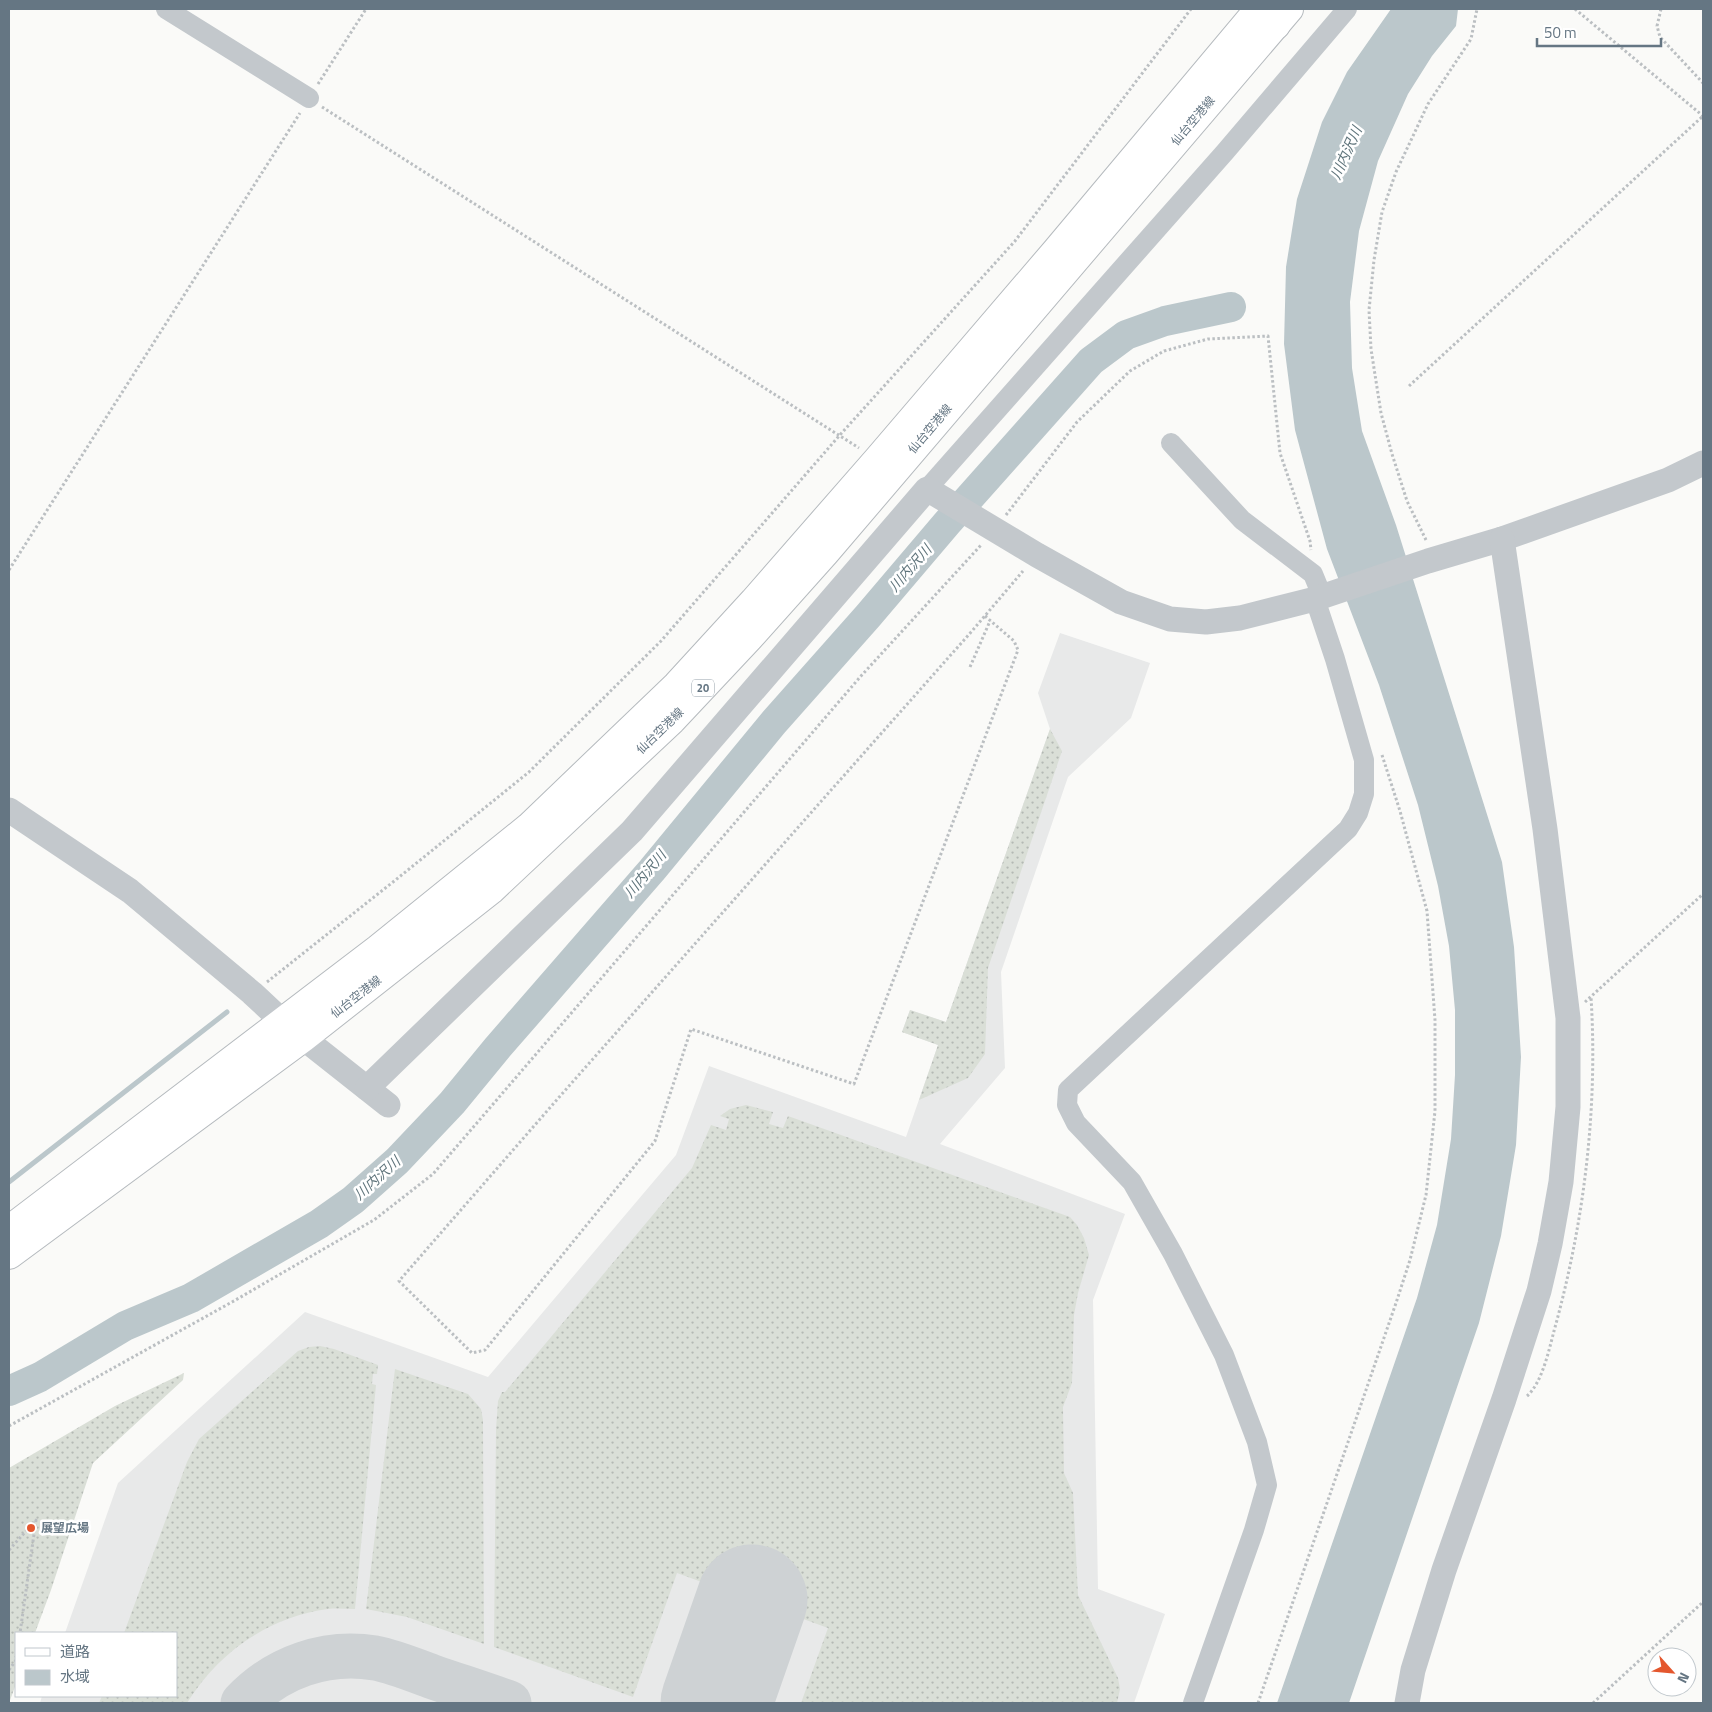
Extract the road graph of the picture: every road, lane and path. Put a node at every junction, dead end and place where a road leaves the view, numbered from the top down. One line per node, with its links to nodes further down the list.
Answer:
1 (166, 9): 10 (street)
2 (366, 9): 10 (path)
3 (1190, 9): 13 (path)
4 (1347, 9): 16 (street)
5 (1477, 9): 20 (path)
6 (1575, 9): 11 (path)
7 (1661, 9): 9 (path)
8 (1268, 12): 31 (main road, 仙台空港線 / 20)
9 (1703, 83)
10 (309, 98): 13 (path); 21 (path)
11 (1703, 116): 12 (path)
12 (1409, 386)
13 (840, 436): 29 (path)
14 (1171, 443): 22 (street)
15 (1703, 463): 18 (street)
16 (932, 492): 17 (street); 32 (street)
17 (992, 528): 19 (street); 22 (path); 36 (path)
18 (1502, 539): 20 (street); 30 (street)
19 (1037, 555): 22 (street); 23 (path)
20 (1431, 560): 22 (street)
21 (9, 570)
22 (1320, 591): 26 (street)
23 (984, 616): 24 (path); 24 (path)
24 (990, 621): 25 (path)
25 (970, 667)
26 (1364, 760): 40 (street); 41 (path)
27 (9, 810): 29 (street)
28 (1703, 894): 30 (path)
29 (252, 993): 31 (street)
30 (1568, 1018): 42 (street)
31 (293, 1030): 32 (street); 34 (main road, 仙台空港線 / 20); 35 (main road, 仙台空港線 / 20)
32 (367, 1088): 33 (street)
33 (388, 1105)
34 (9, 1230)
35 (9, 1255)
36 (9, 1426)
37 (9, 1550): 39 (path)
38 (1703, 1602): 43 (path)
39 (20, 1632)
40 (1193, 1703)
41 (1258, 1703)
42 (1407, 1703)
43 (1593, 1703)

